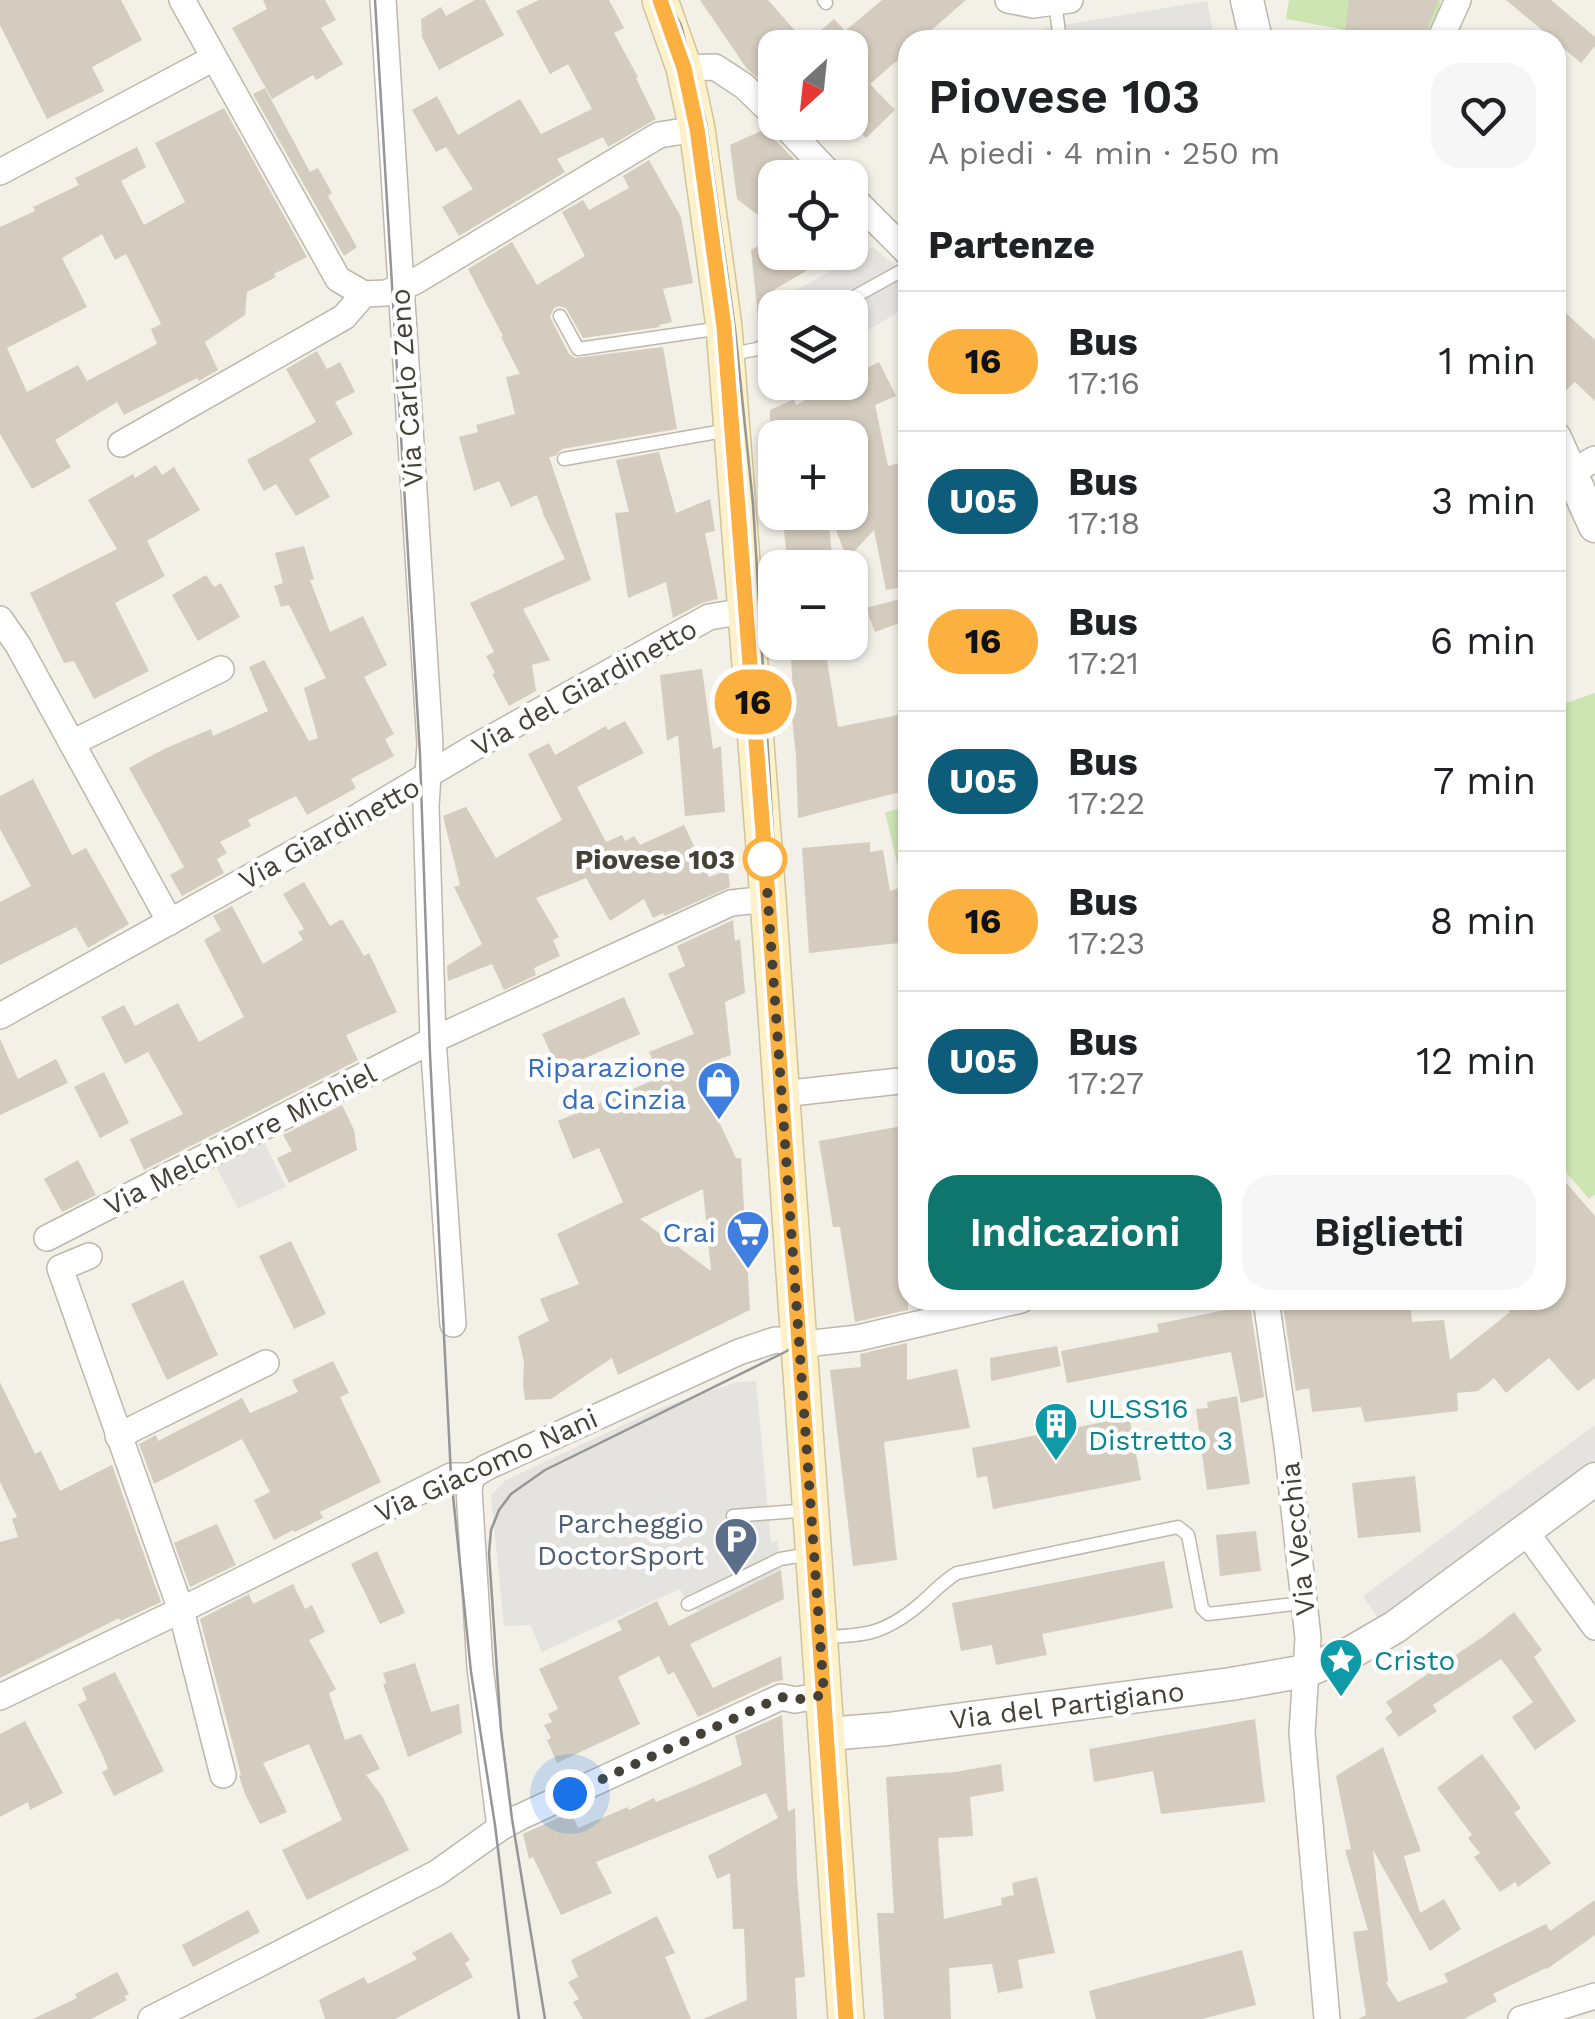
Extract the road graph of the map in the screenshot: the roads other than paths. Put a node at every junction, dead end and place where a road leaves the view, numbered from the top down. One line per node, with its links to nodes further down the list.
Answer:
1 (182, 0): 11 (street)
2 (383, 0): 21 (street, Via Carlo Zeno)
3 (660, 0): 12 (main road)
4 (1008, 0): 7 (street)
5 (1247, 0): 9 (street)
6 (1458, 0): 10 (street)
7 (1062, 1): 8 (lane)
8 (1061, 30)
9 (1254, 30)
10 (1444, 30)
11 (214, 58): 17 (street); 23 (street)
12 (684, 68): 13 (street); 14 (main road)
13 (758, 100)
14 (697, 129): 21 (street); 25 (main road)
15 (798, 140): 16 (street)
16 (817, 160)
17 (0, 172)
18 (868, 217): 19 (street)
19 (898, 254)
20 (898, 266): 22 (lane)
21 (400, 288): 23 (street); 37 (street, Via Carlo Zeno)
22 (861, 290)
23 (364, 294): 28 (street)
24 (560, 316): 25 (lane)
25 (725, 342): 26 (lane); 27 (main road)
26 (758, 349)
27 (732, 430): 30 (lane); 33 (main road)
28 (120, 444)
29 (1566, 449): 31 (street)
30 (564, 459)
31 (1584, 466): 32 (street)
32 (1595, 526)
33 (745, 611): 37 (street, Via del Giardinetto); 38 (main road)
34 (0, 619): 36 (street)
35 (221, 670): 36 (street)
36 (72, 743): 39 (street)
37 (428, 776): 39 (street, Via Giardinetto); 41 (street, Via Giardinetto)
38 (768, 898): 41 (street, Via Melchiorre Michiel); 43 (main road)
39 (170, 922): 40 (street, Via Giardinetto)
40 (0, 1016)
41 (433, 1040): 44 (street, Via Melchiorre Michiel); 48 (street)
42 (898, 1081): 43 (street)
43 (782, 1094): 49 (main road)
44 (46, 1238)
45 (89, 1256): 51 (street)
46 (977, 1310): 49 (street, Via Giacomo Nani)
47 (1267, 1310): 59 (street, Via Vecchia)
48 (453, 1324)
49 (798, 1342): 52 (street, Via Giacomo Nani); 54 (main road)
50 (266, 1363): 51 (street)
51 (118, 1436): 60 (street)
52 (472, 1476): 60 (street, Via Giacomo Nani); 68 (street)
53 (1595, 1479): 56 (street, Via del Partigiano)
54 (811, 1510): 55 (lane); 57 (main road)
55 (733, 1516)
56 (1526, 1532): 61 (street); 63 (street, Via del Partigiano)
57 (814, 1553): 58 (lane); 62 (main road)
58 (688, 1604)
59 (1303, 1604): 62 (lane); 63 (street, Via Vecchia)
60 (181, 1610): 65 (street, Via Giacomo Nani); 67 (street)
61 (1595, 1627)
62 (820, 1637): 64 (main road)
63 (1306, 1671): 66 (street, Via del Partigiano); 72 (street, Via Vecchia)
64 (824, 1695): 66 (main road); 68 (street)
65 (0, 1697)
66 (827, 1734): 71 (main road)
67 (223, 1775)
68 (500, 1828): 70 (street)
69 (1595, 1996): 73 (street)
70 (151, 2019)
71 (846, 2019)
72 (1326, 2019)
73 (1521, 2019)

